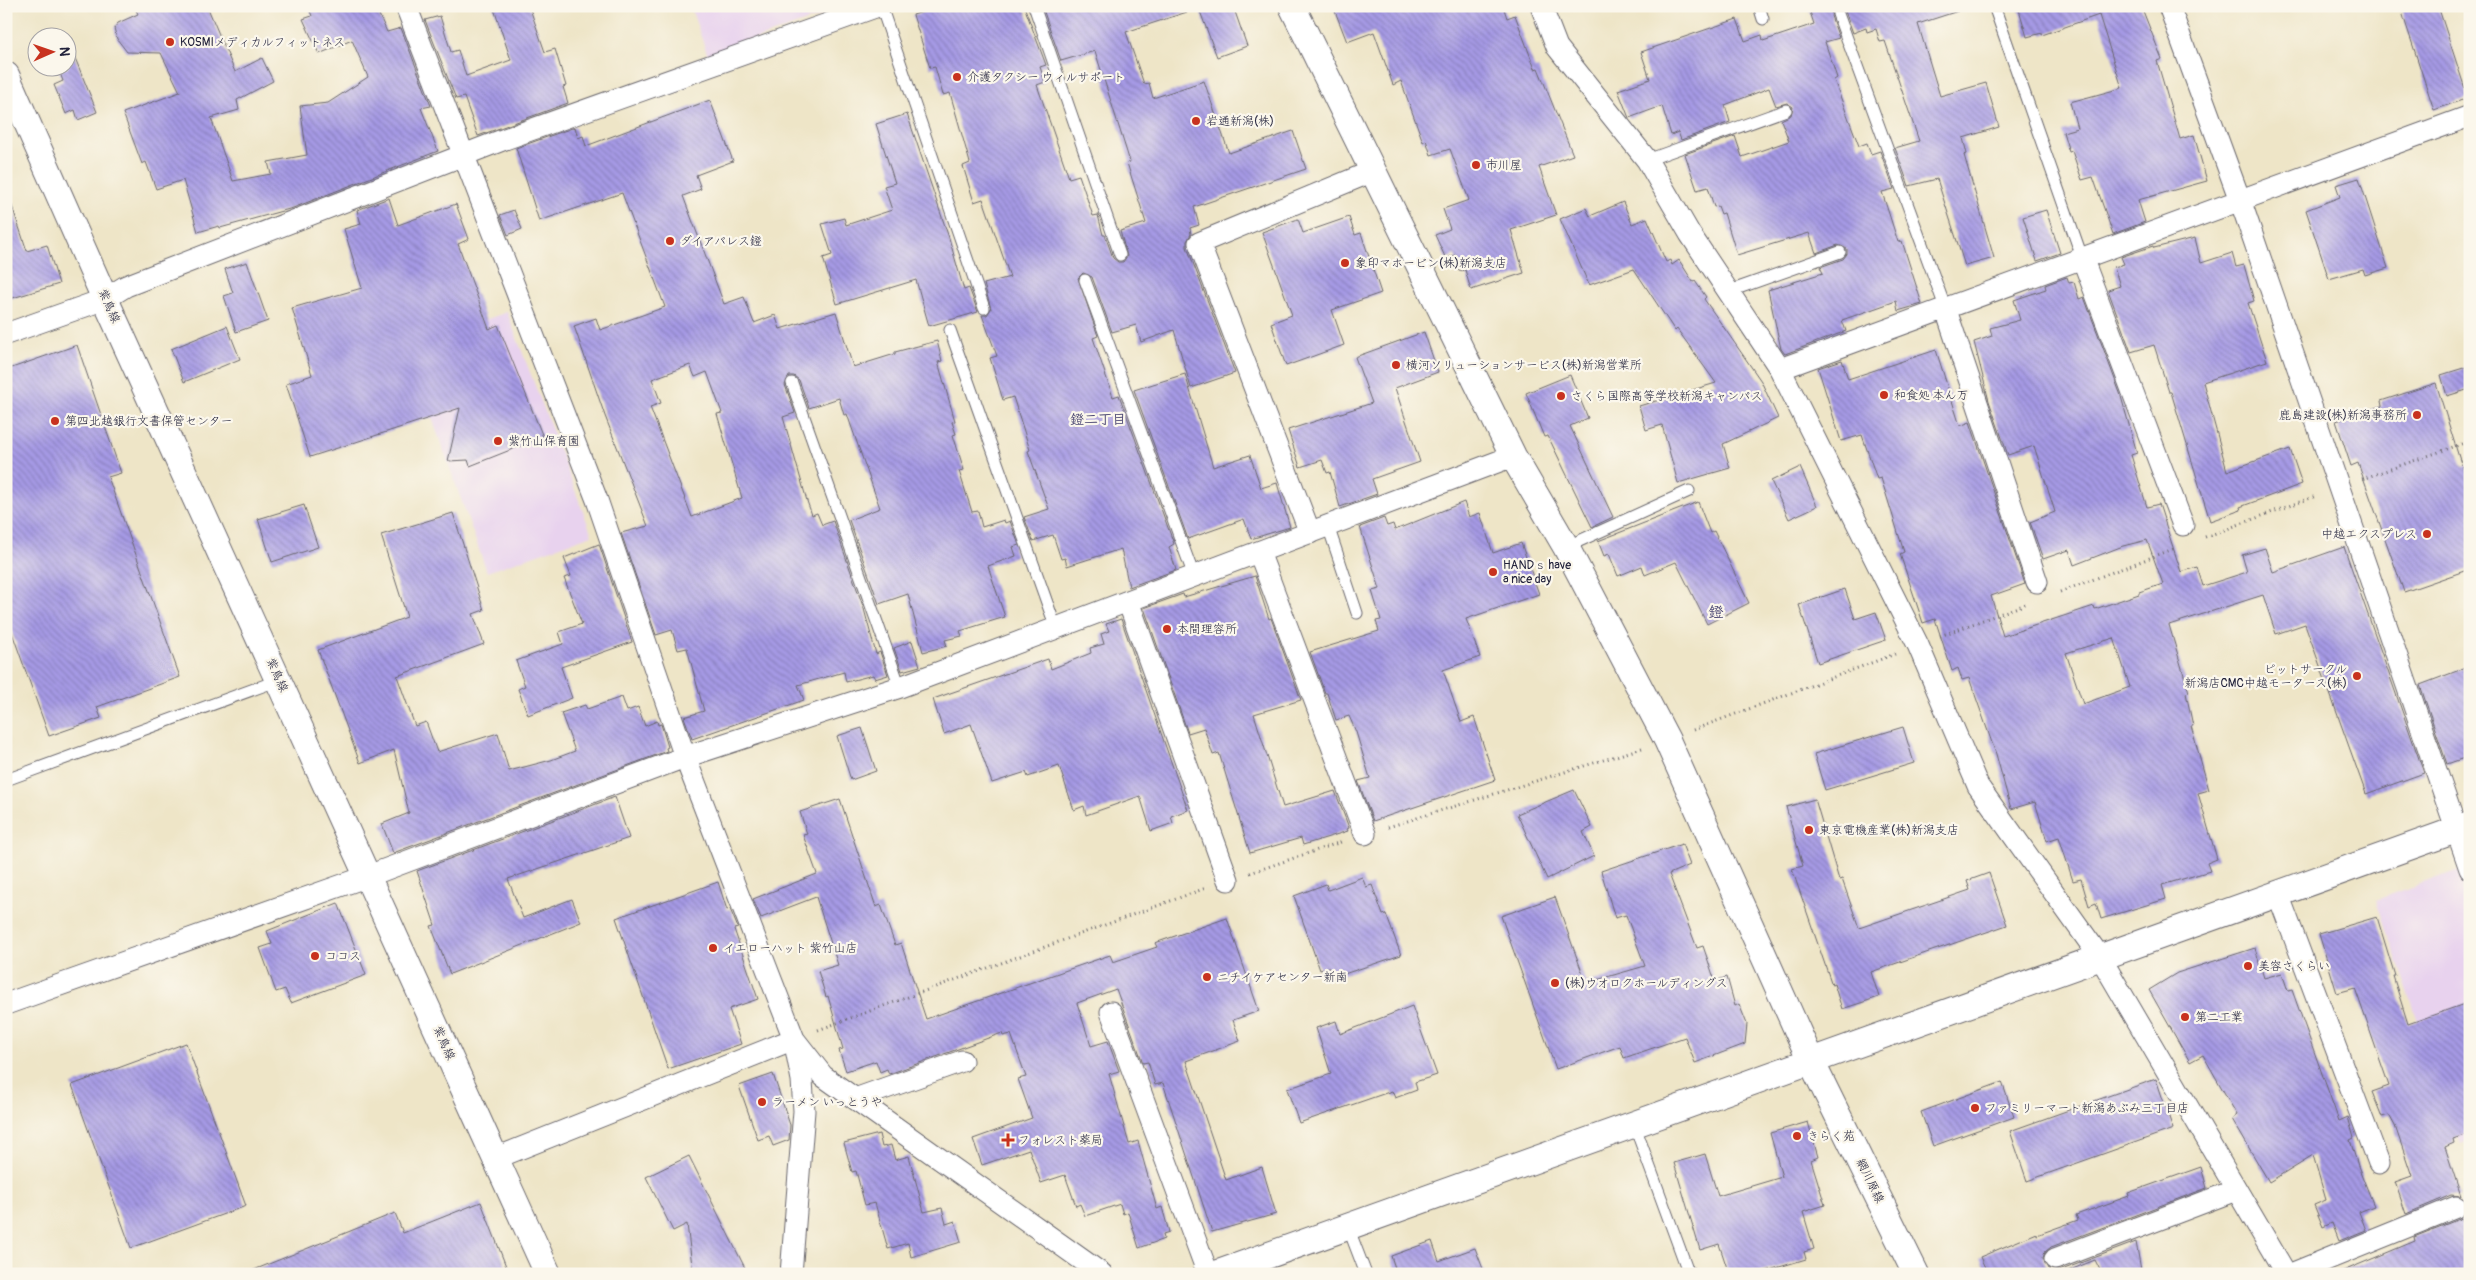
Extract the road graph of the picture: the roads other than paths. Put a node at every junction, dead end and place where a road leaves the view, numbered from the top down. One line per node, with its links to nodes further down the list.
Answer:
1 (406, 6): 14 (street)
2 (880, 6): 14 (street); 25 (lane)
3 (1034, 6): 19 (lane)
4 (1292, 6): 16 (street, 網川原線)
5 (1540, 6): 15 (street)
6 (1759, 6): 10 (lane)
7 (1994, 6): 20 (lane)
8 (2168, 6): 17 (street)
9 (1838, 14): 24 (lane)
10 (1763, 18)
11 (6, 75): 23 (street, 紫鳥線)
12 (1786, 110): 15 (lane)
13 (2470, 116): 17 (street)
14 (462, 156): 23 (street); 43 (street)
15 (1647, 160): 22 (street)
16 (1373, 171): 30 (street, 網川原線); 33 (street)
17 (2240, 202): 20 (street); 45 (street)
18 (1840, 252): 22 (lane)
19 (1120, 255)
20 (2083, 260): 24 (street); 32 (street)
21 (1084, 280): 36 (lane)
22 (1727, 292): 28 (street)
23 (105, 299): 27 (street); 41 (street, 紫鳥線)
24 (1944, 307): 28 (street); 37 (street)
25 (984, 308)
26 (950, 330): 40 (lane)
27 (6, 334)
28 (1780, 369): 51 (street)
29 (792, 384): 42 (lane)
30 (1513, 456): 33 (street); 34 (street, 網川原線)
31 (1689, 491): 34 (lane)
32 (2183, 525)
33 (1319, 529): 35 (street); 39 (lane)
34 (1566, 547): 55 (street, 網川原線)
35 (1259, 552): 36 (street); 46 (street)
36 (1194, 576): 38 (street)
37 (2042, 592)
38 (1128, 601): 40 (street); 49 (street)
39 (1357, 613)
40 (1056, 628): 42 (street)
41 (279, 680): 44 (lane); 48 (street, 紫鳥線)
42 (900, 687): 43 (street)
43 (685, 757): 48 (street); 54 (street)
44 (6, 780)
45 (2462, 827): 47 (street); 50 (street)
46 (1365, 834)
47 (2470, 869)
48 (368, 876): 52 (street); 59 (street, 紫鳥線)
49 (1228, 880)
50 (2278, 894): 51 (street); 60 (street)
51 (2100, 957): 55 (street); 61 (street)
52 (6, 1004)
53 (1111, 1012): 68 (street)
54 (794, 1039): 57 (street); 59 (street); 66 (street)
55 (1811, 1061): 58 (street); 72 (street, 網川原線)
56 (962, 1062): 57 (street)
57 (855, 1099): 67 (street)
58 (1634, 1124): 63 (street); 71 (lane)
59 (496, 1158): 65 (street, 紫鳥線)
60 (2379, 1163)
61 (2236, 1190): 64 (street); 73 (street)
62 (2456, 1206): 74 (street)
63 (1348, 1226): 69 (street); 70 (lane)
64 (2055, 1258)
65 (548, 1274)
66 (791, 1274)
67 (1102, 1274)
68 (1208, 1274)
69 (1216, 1274)
70 (1366, 1274)
71 (1689, 1274)
72 (1916, 1274)
73 (2286, 1274)
74 (2291, 1274)

